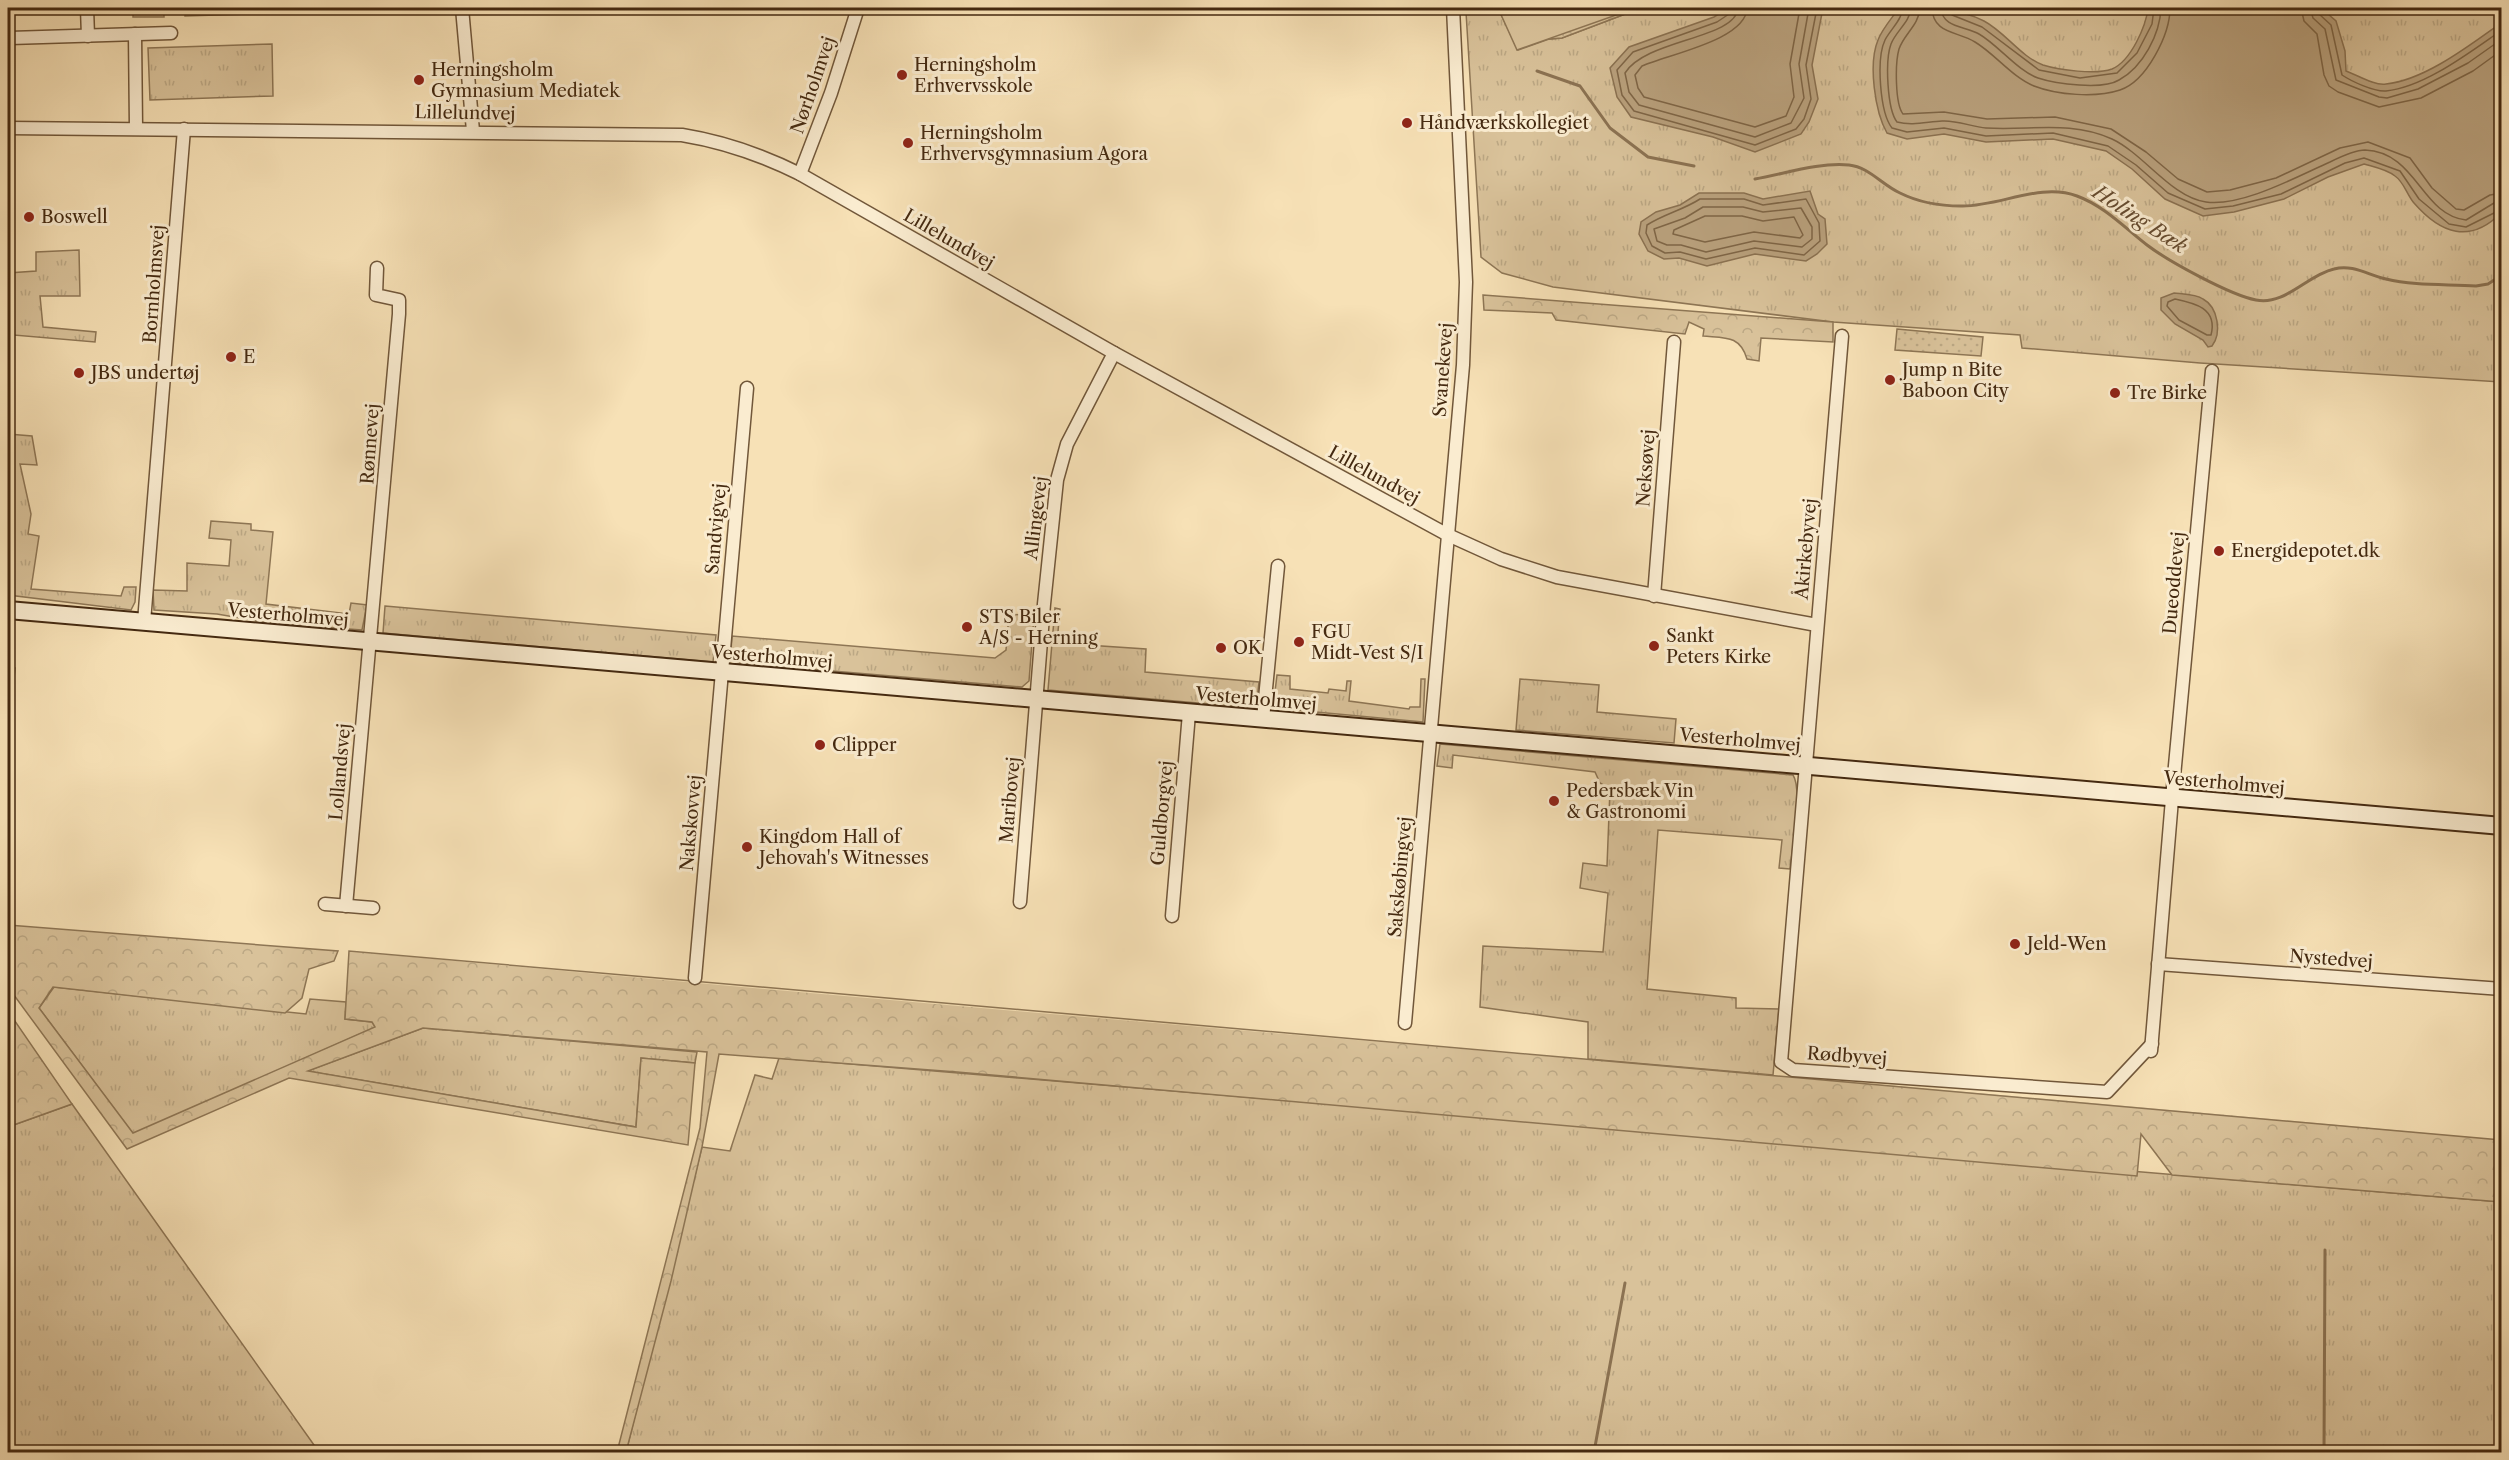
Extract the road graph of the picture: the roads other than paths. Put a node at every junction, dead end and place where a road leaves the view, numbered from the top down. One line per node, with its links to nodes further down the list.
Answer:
1 (87, 8): 7 (street)
2 (462, 8): 12 (street)
3 (858, 8): 13 (street, Nørholmvej)
4 (1453, 8): 20 (street, Svanekevej)
5 (171, 33): 6 (street)
6 (135, 34): 7 (street); 10 (street)
7 (88, 36): 8 (street)
8 (9, 38)
9 (8, 128): 10 (street, Lillelundvej)
10 (136, 128): 11 (street, Lillelundvej)
11 (184, 129): 12 (street, Lillelundvej); 24 (street, Bornholmsvej)
12 (473, 131): 13 (street, Lillelundvej)
13 (800, 174): 17 (street, Lillelundvej)
14 (376, 268): 26 (street, Rønnevej)
15 (1842, 336): 25 (street, Åkirkebyvej)
16 (1674, 342): 22 (street, Neksøvej)
17 (1114, 353): 20 (street, Lillelundvej); 28 (street, Allingevej)
18 (2212, 371): 33 (street, Dueoddevej)
19 (747, 388): 27 (street, Sandvigvej)
20 (1448, 535): 22 (street, Lillelundvej); 31 (street, Svanekevej)
21 (1278, 566): 30 (street)
22 (1654, 596): 25 (street, Lillelundvej)
23 (8, 610): 24 (street, Vesterholmvej)
24 (144, 622): 26 (street, Vesterholmvej)
25 (1817, 626): 32 (street, Åkirkebyvej)
26 (370, 642): 27 (street, Vesterholmvej); 37 (street, Lollandsvej)
27 (722, 672): 28 (street, Vesterholmvej); 41 (street, Nakskovvej)
28 (1036, 700): 29 (street, Vesterholmvej); 35 (street, Maribovej)
29 (1189, 712): 30 (street, Vesterholmvej); 39 (street, Guldborgvej)
30 (1263, 719): 31 (street, Vesterholmvej)
31 (1430, 734): 32 (street, Vesterholmvej); 43 (street, Sakskøbingvej)
32 (1806, 765): 33 (street, Vesterholmvej); 40 (street, Rødbyvej)
33 (2172, 798): 34 (street, Vesterholmvej); 40 (street)
34 (2502, 825)
35 (1020, 902)
36 (325, 904): 37 (street)
37 (346, 906): 38 (street)
38 (373, 908)
39 (1172, 916)
40 (2158, 964): 42 (street, Nystedvej)
41 (695, 978)
42 (2502, 989)
43 (1405, 1023)

